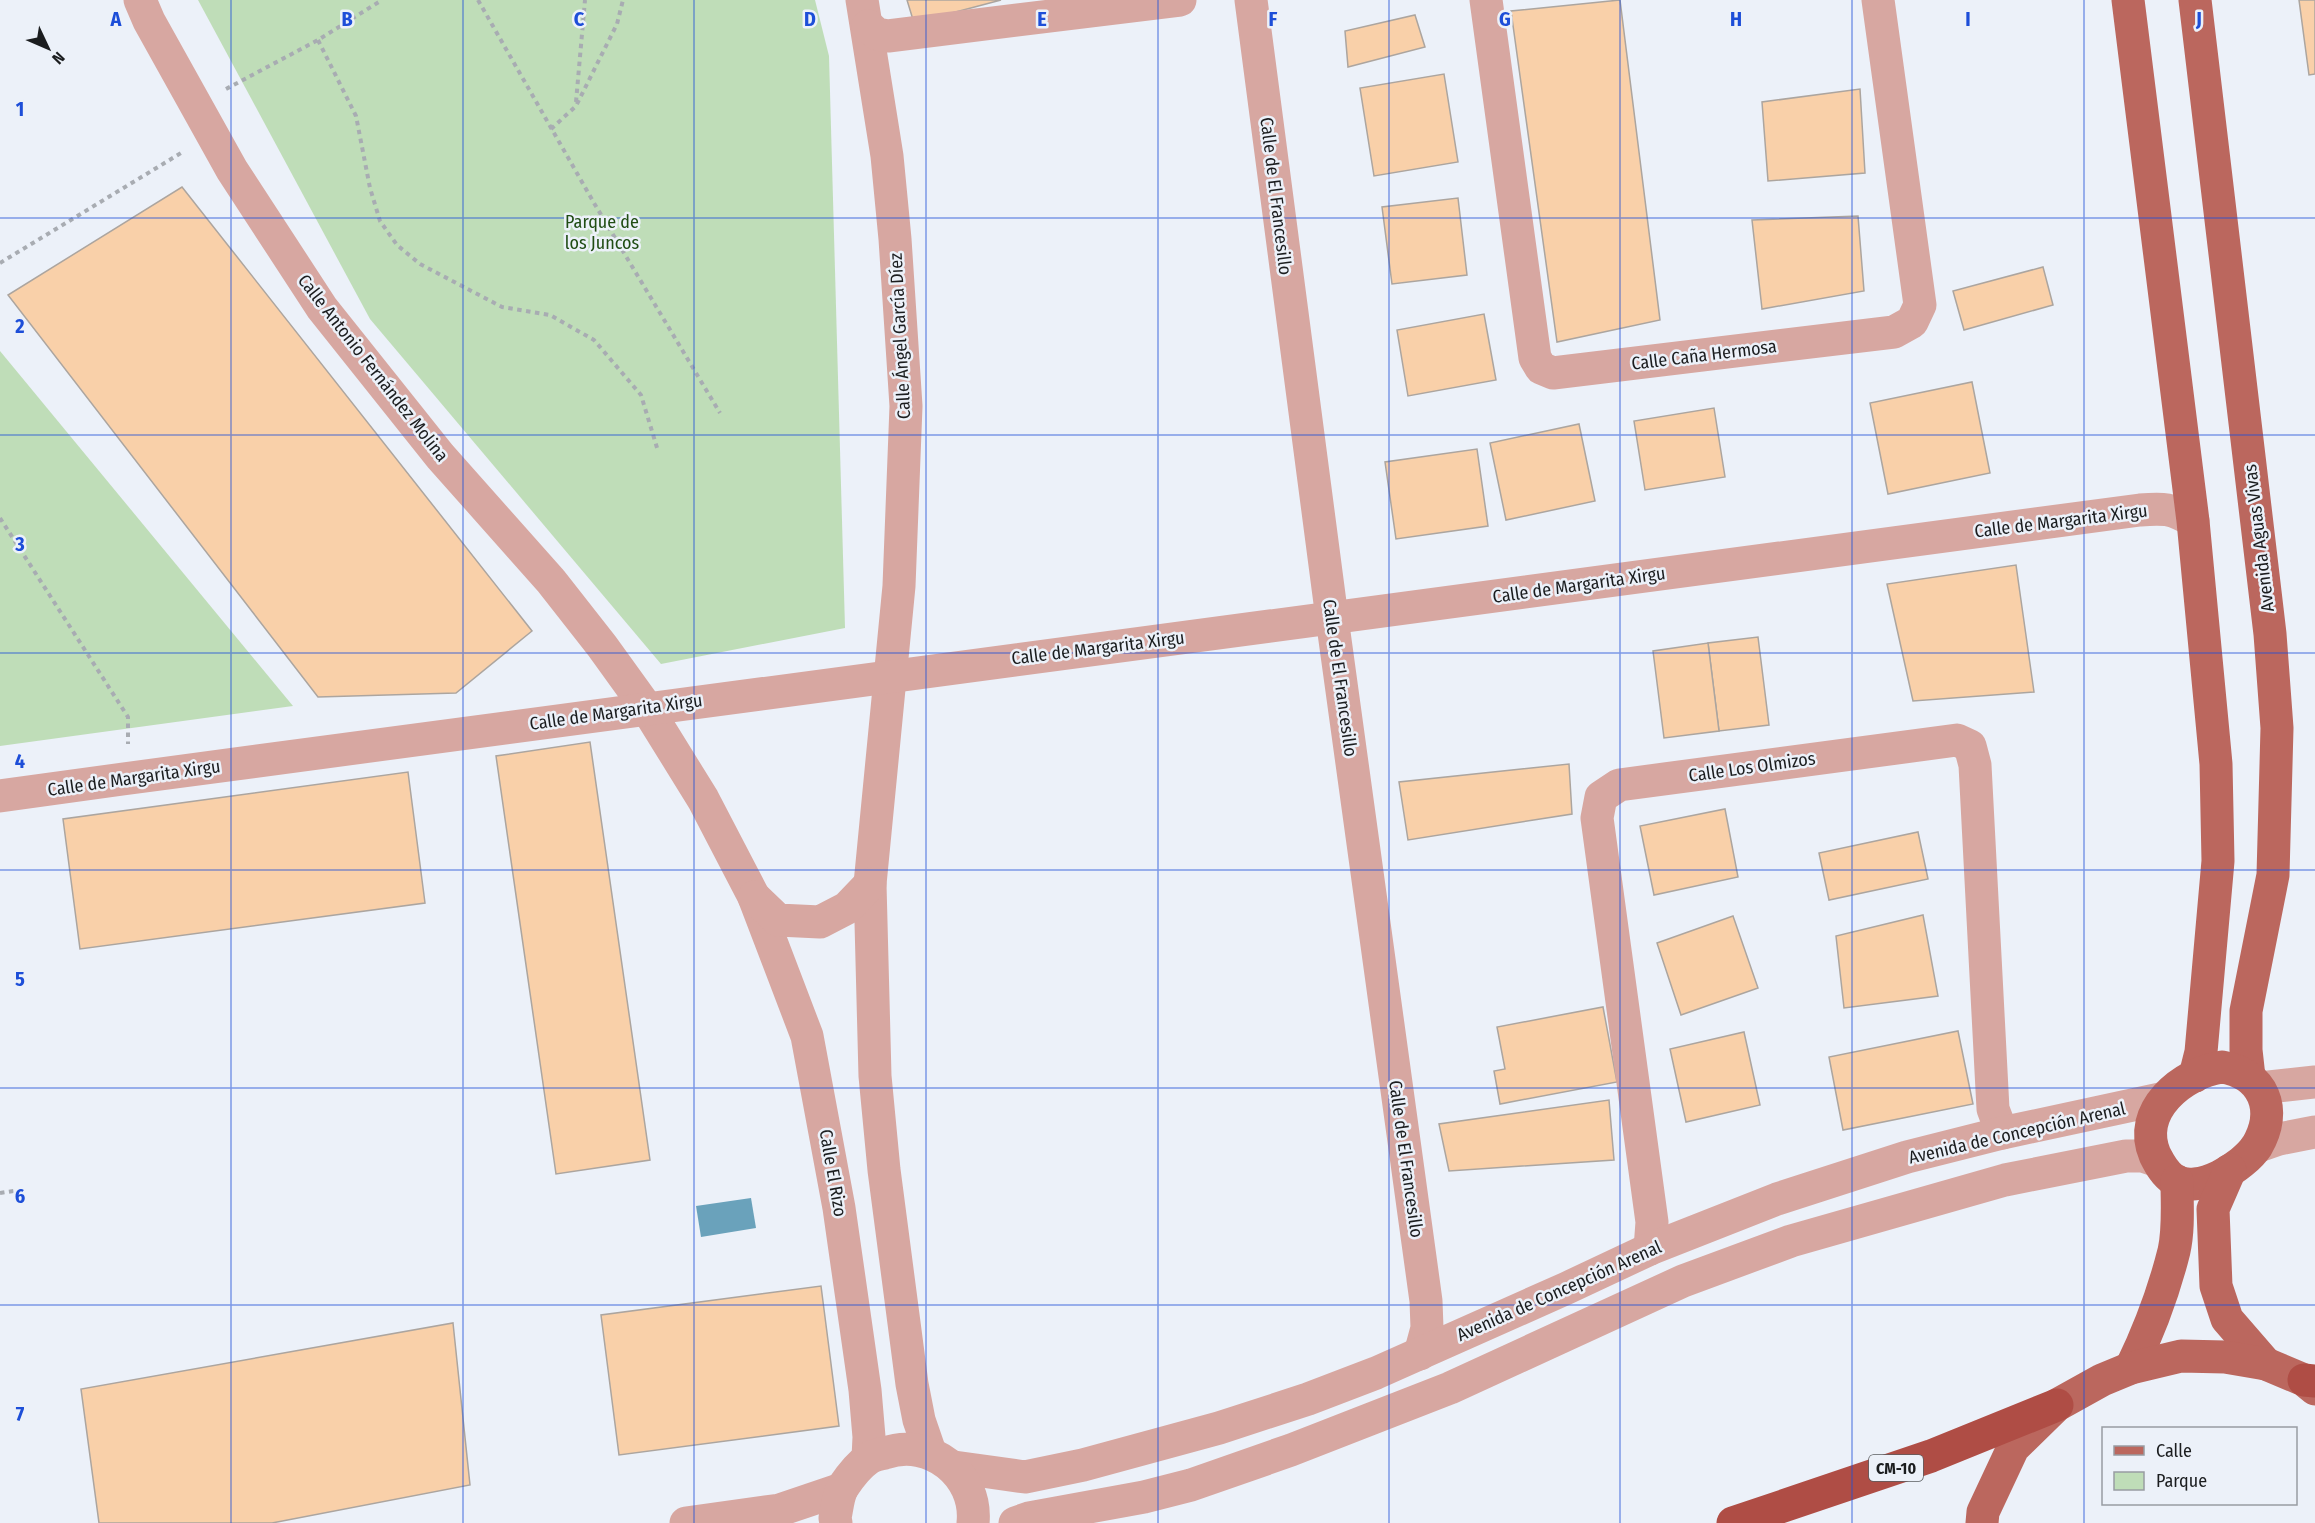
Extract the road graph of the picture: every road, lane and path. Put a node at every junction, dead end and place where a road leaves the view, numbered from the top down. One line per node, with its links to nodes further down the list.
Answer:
1 (140, 0): 14 (street, Calle Antonio Fernández Molina)
2 (382, 0): 13 (path)
3 (478, 0): 16 (path)
4 (585, 0): 15 (path)
5 (623, 0): 15 (path)
6 (1180, 0): 12 (street)
7 (1251, 0): 23 (street, Calle de El Francesillo)
8 (1486, 0): 9 (street, Calle Caña Hermosa)
9 (1878, 0)
10 (2128, 0): 22 (main road)
11 (2195, 0): 31 (main road, Avenida Aguas Vivas)
12 (865, 13): 24 (street, Calle Ángel García Díez)
13 (318, 40): 14 (path); 20 (path)
14 (196, 106): 17 (street, Calle Antonio Fernández Molina)
15 (576, 106): 16 (path)
16 (551, 129): 19 (path)
17 (212, 134): 18 (path); 25 (street, Calle Antonio Fernández Molina)
18 (0, 263)
19 (720, 413)
20 (658, 451)
21 (0, 518): 26 (path)
22 (2193, 521): 23 (street, Calle de Margarita Xirgu); 30 (main road)
23 (1332, 618): 24 (street, Calle de Margarita Xirgu); 42 (street, Calle de El Francesillo)
24 (890, 674): 25 (street, Calle de Margarita Xirgu); 28 (street)
25 (646, 707): 26 (street, Calle de Margarita Xirgu); 29 (street, Calle El Rizo)
26 (129, 778): 27 (street, Calle de Margarita Xirgu)
27 (0, 796)
28 (870, 884): 29 (street, Calle El Rizo); 48 (street)
29 (754, 897): 47 (street, Calle El Rizo)
30 (2195, 1076): 31 (main road); 33 (main road)
31 (2254, 1082): 32 (street); 36 (main road)
32 (2315, 1082)
33 (2165, 1098): 35 (street, Avenida de Concepción Arenal); 38 (main road)
34 (2315, 1132): 36 (street)
35 (2002, 1133): 41 (street, Avenida de Concepción Arenal); 41 (street, Calle Los Olmizos)
36 (2256, 1147): 37 (main road)
37 (2230, 1170): 38 (main road); 43 (main road)
38 (2167, 1171): 44 (main road); 53 (street)
39 (20, 1190): 40 (path)
40 (0, 1192)
41 (1650, 1249): 42 (street, Avenida de Concepción Arenal)
42 (1420, 1354): 48 (street, Avenida de Concepción Arenal)
43 (2266, 1364): 44 (main road, CM-10); 45 (main road, CM-10)
44 (2131, 1368): 46 (main road, CM-10)
45 (2311, 1384)
46 (2057, 1406): 54 (highway, CM-10); 55 (main road, CM-10)
47 (868, 1458): 48 (street, Avenida de Concepción Arenal); 49 (street)
48 (942, 1460): 52 (street)
49 (842, 1489): 50 (street); 51 (street)
50 (686, 1523)
51 (836, 1523)
52 (973, 1523)
53 (1015, 1523)
54 (1733, 1523)
55 (1982, 1523)

